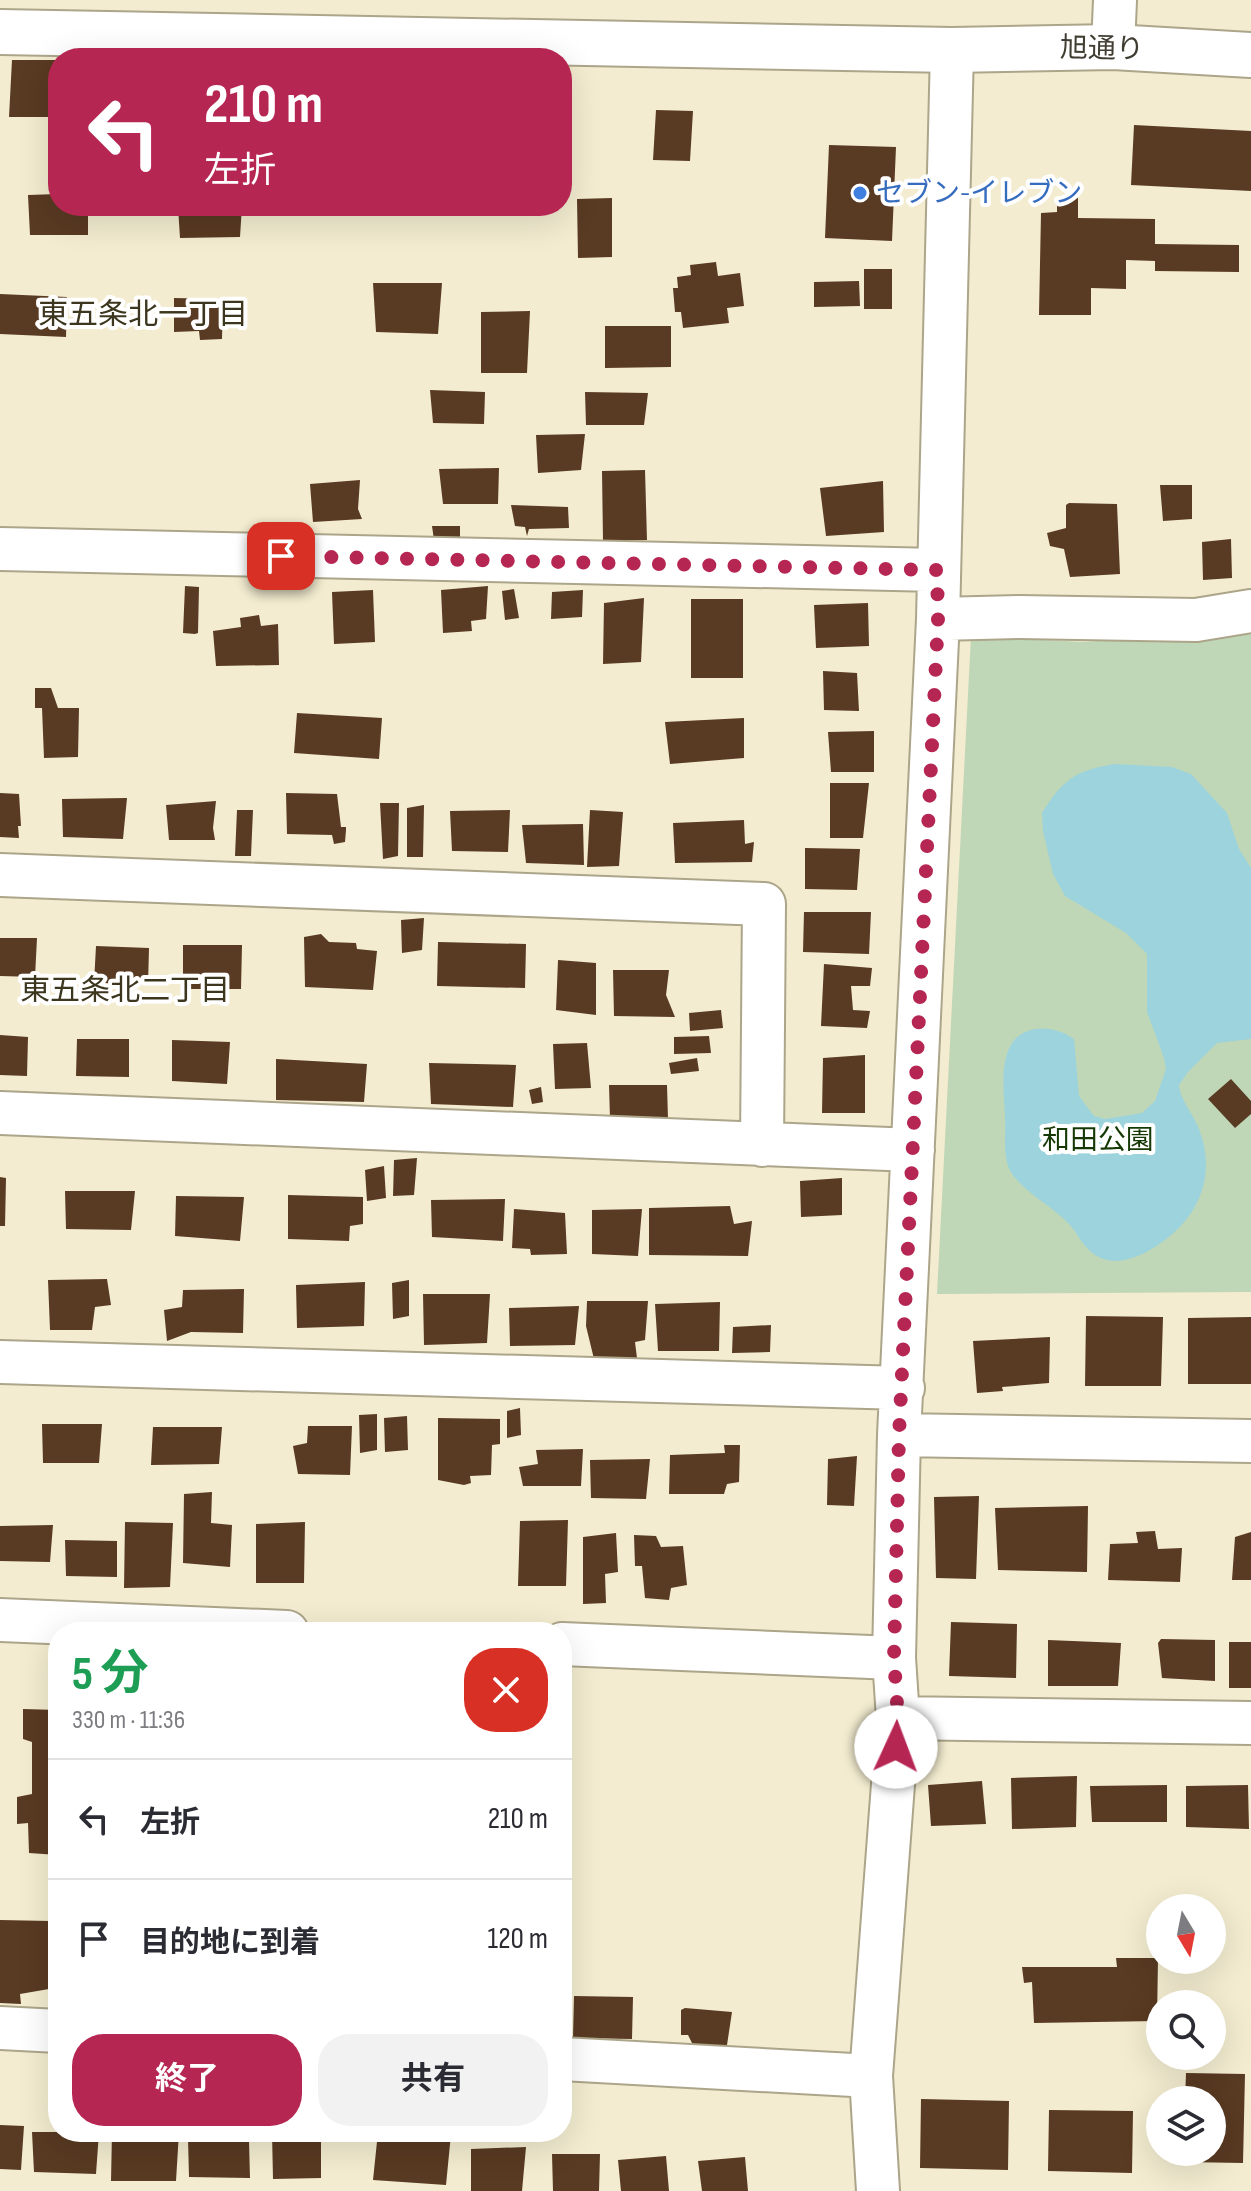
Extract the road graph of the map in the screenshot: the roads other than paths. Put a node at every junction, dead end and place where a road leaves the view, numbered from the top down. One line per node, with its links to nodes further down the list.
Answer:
1 (1115, 0): 3 (street)
2 (0, 32): 4 (street, 旭通り)
3 (1113, 47): 4 (street, 旭通り); 5 (street, 旭通り)
4 (952, 50): 7 (street)
5 (1251, 55)
6 (0, 549): 7 (street)
7 (937, 570): 9 (street)
8 (1251, 611): 9 (street)
9 (938, 619): 13 (street)
10 (0, 875): 12 (street)
11 (0, 1113): 12 (street)
12 (762, 1145): 13 (street)
13 (913, 1150): 15 (street)
14 (0, 1362): 15 (street)
15 (903, 1388): 16 (street)
16 (899, 1435): 17 (street); 21 (street)
17 (1251, 1441)
18 (0, 1620): 19 (street)
19 (48, 1622)
20 (572, 1644): 21 (street)
21 (894, 1658): 22 (street)
22 (898, 1718): 23 (street); 27 (street)
23 (1251, 1723)
24 (0, 2028): 25 (street)
25 (48, 2030)
26 (572, 2060): 27 (street)
27 (871, 2076): 28 (street)
28 (878, 2191)

